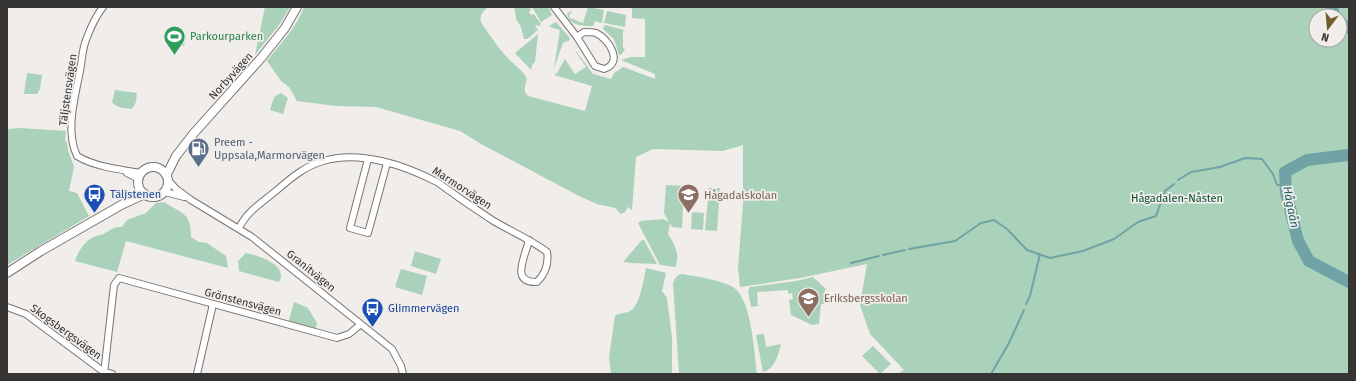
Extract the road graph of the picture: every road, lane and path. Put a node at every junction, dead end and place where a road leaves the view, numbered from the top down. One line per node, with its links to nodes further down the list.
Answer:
1 (103, 7): 10 (street, Täljstensvägen)
2 (298, 7): 5 (street, Norbyvägen)
3 (554, 7): 4 (street)
4 (576, 37): 4 (street)
5 (176, 156): 8 (street, Norbyvägen); 9 (street, Norbyvägen)
6 (368, 159): 7 (street, Marmorvägen); 7 (street); 15 (street, Marmorvägen)
7 (387, 163): 16 (street, Marmorvägen)
8 (159, 168): 9 (street); 10 (street)
9 (167, 177): 11 (street); 13 (street, Granitvägen)
10 (140, 180): 12 (street); 14 (street)
11 (165, 192): 12 (street); 13 (street, Granitvägen)
12 (145, 194): 14 (street)
13 (191, 200): 15 (street, Granitvägen)
14 (123, 204): 17 (street)
15 (239, 228): 20 (street, Granitvägen)
16 (528, 240): 16 (street, Marmorvägen)
17 (7, 273)
18 (212, 304): 20 (street, Grönstensvägen); 21 (street, Grönstensvägen); 23 (street)
19 (7, 307): 21 (street, Skogsbergsvägen)
20 (360, 325): 24 (street, Granitvägen)
21 (104, 373): 22 (street, Skogsbergsvägen)
22 (112, 374)
23 (197, 374)
24 (403, 374)

